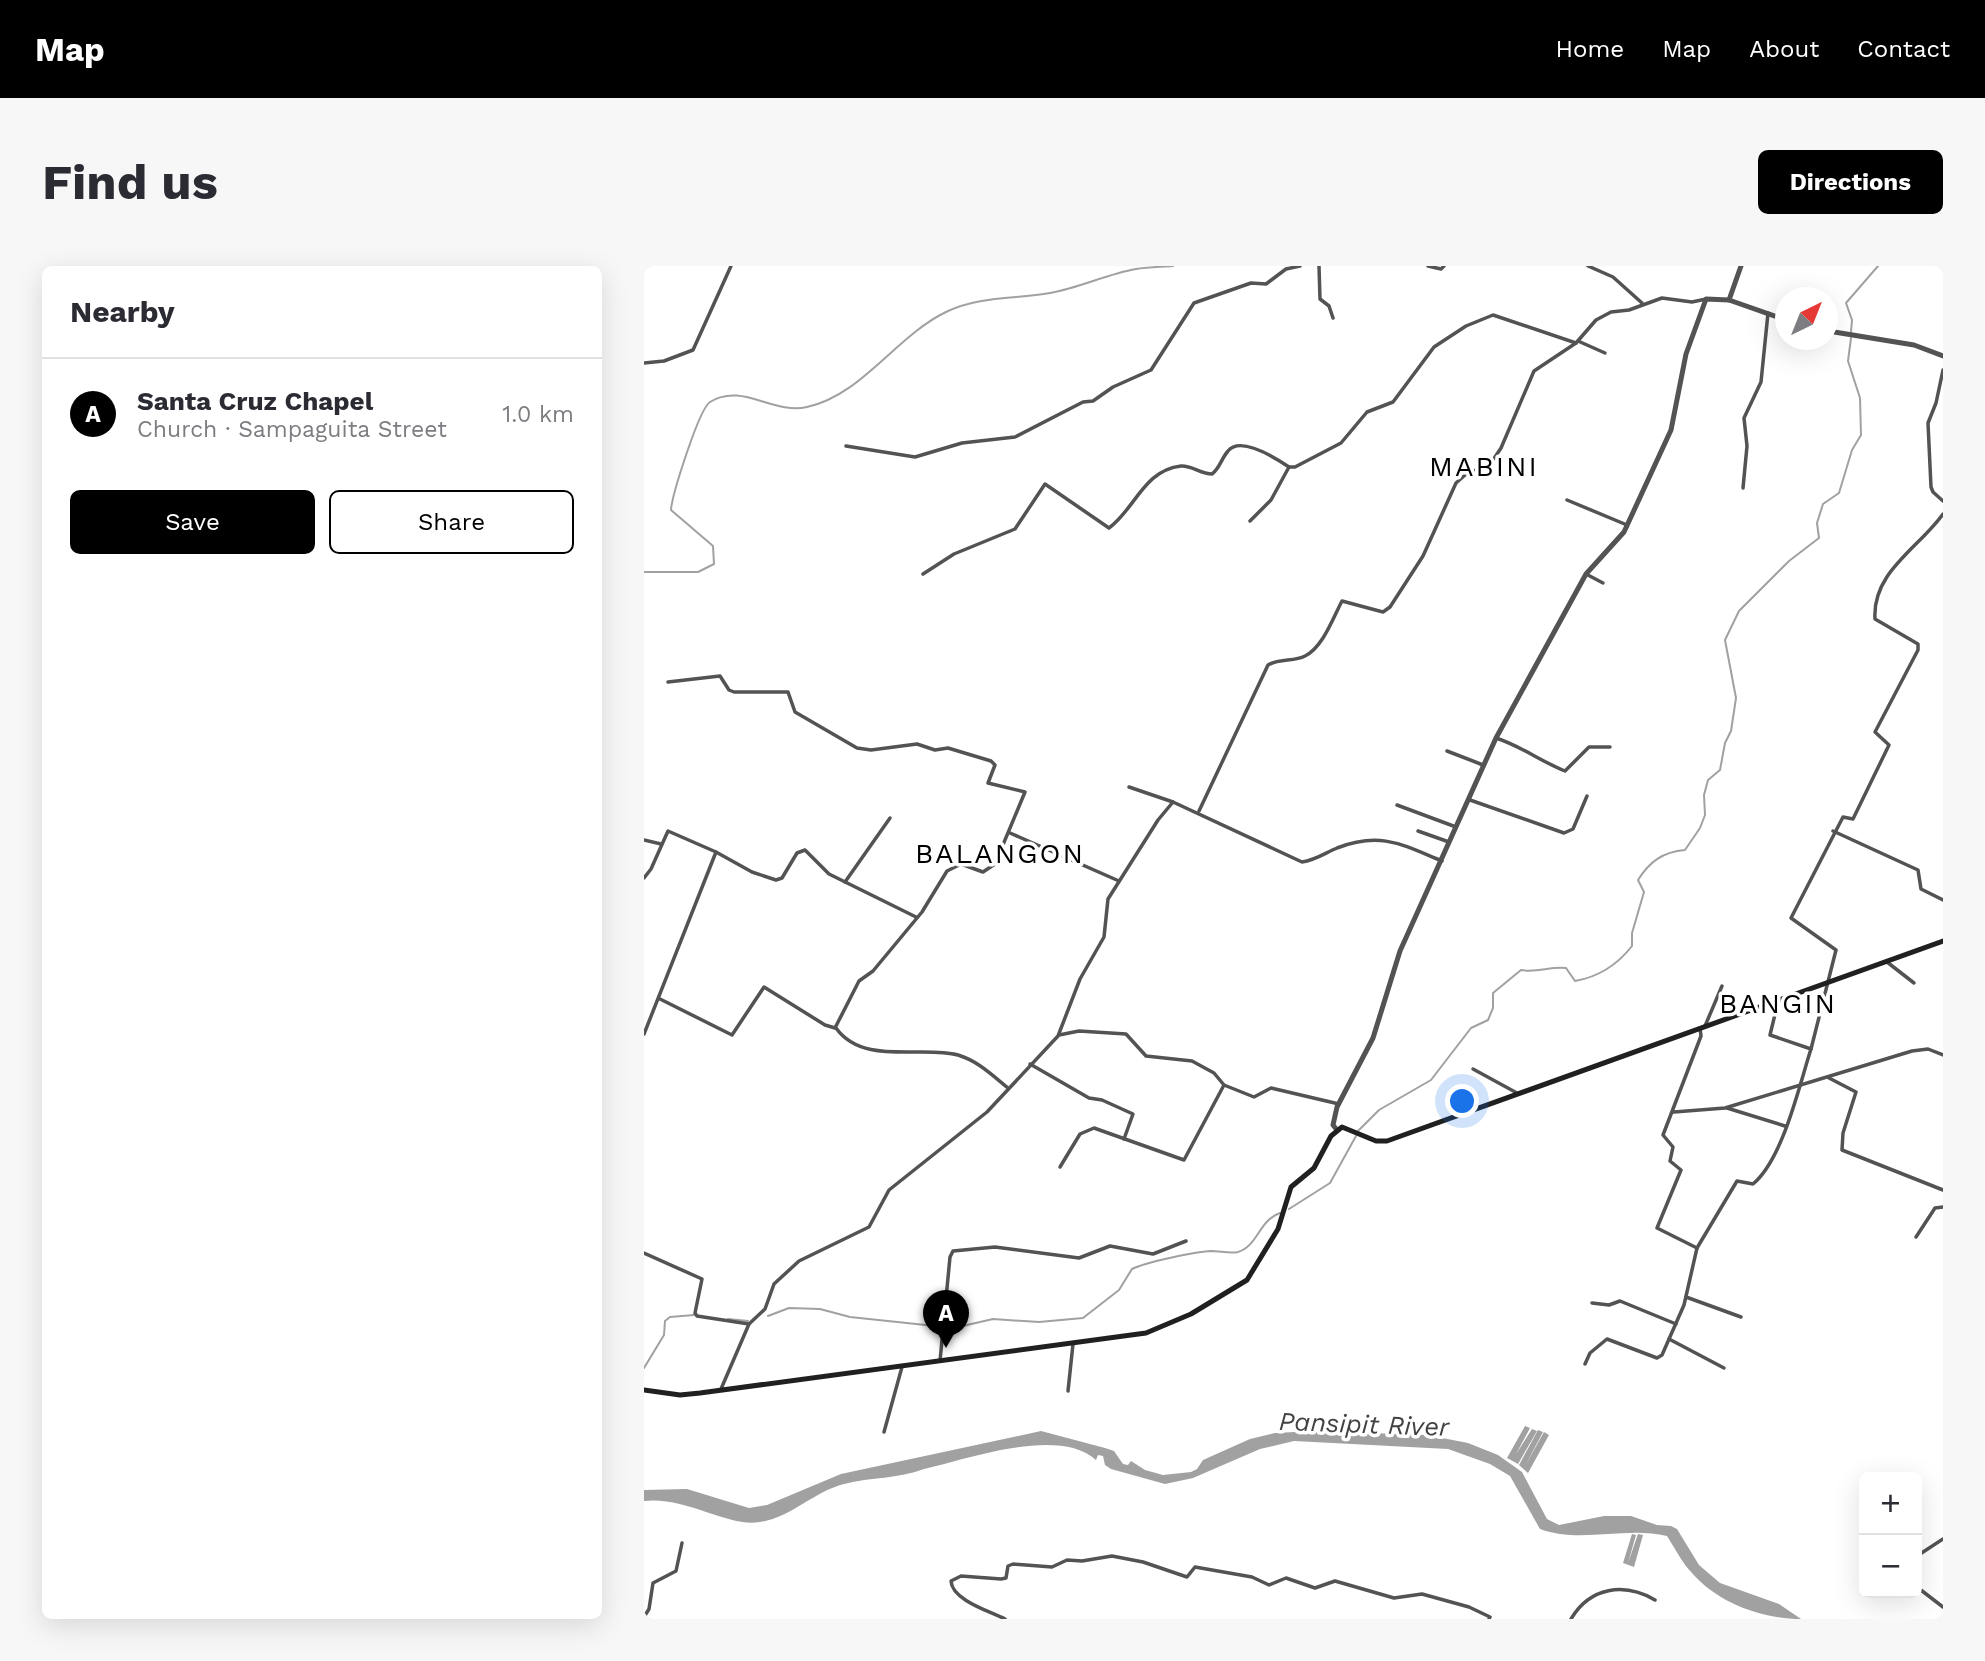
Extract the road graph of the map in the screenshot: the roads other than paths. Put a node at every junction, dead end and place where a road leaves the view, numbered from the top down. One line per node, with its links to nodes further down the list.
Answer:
1 (731, 266): 18 (street)
2 (1300, 266): 20 (street)
3 (1319, 266): 13 (street)
4 (1428, 266): 5 (street)
5 (1444, 266)
6 (1588, 266): 10 (street)
7 (1741, 266): 9 (street)
8 (1706, 299): 9 (street); 10 (street); 27 (street)
9 (1729, 300): 11 (street)
10 (1642, 303): 15 (street)
11 (1768, 313): 12 (street); 22 (street)
12 (1775, 316)
13 (1333, 318)
14 (1838, 333): 17 (street)
15 (1577, 342): 16 (street); 21 (street); 41 (street)
16 (1605, 353)
17 (1943, 356)
18 (644, 363)
19 (1943, 370): 24 (street)
20 (846, 446)
21 (1289, 467): 26 (street); 28 (street)
22 (1743, 488)
23 (1567, 500): 27 (street)
24 (1943, 501)
25 (1943, 513): 45 (street)
26 (1250, 521)
27 (1627, 525): 29 (street)
28 (923, 574)
29 (1586, 574): 30 (street); 32 (street)
30 (1603, 583)
31 (668, 682): 46 (street)
32 (1496, 738): 33 (street); 35 (street)
33 (1610, 747)
34 (1447, 751): 35 (street)
35 (1485, 765): 38 (street)
36 (1129, 787): 39 (street)
37 (1587, 796): 38 (street)
38 (1470, 800): 43 (street)
39 (1173, 802): 41 (street); 53 (street)
40 (1398, 805): 43 (street)
41 (1199, 811): 51 (street)
42 (890, 818): 54 (street)
43 (1458, 828): 48 (street)
44 (1419, 831): 48 (street)
45 (1833, 831): 55 (street); 60 (street)
46 (1010, 833): 53 (street); 56 (street)
47 (644, 840): 49 (street)
48 (1451, 842): 51 (street)
49 (661, 844): 50 (street); 52 (street)
50 (716, 852): 54 (street); 62 (street)
51 (1443, 861): 77 (street)
52 (644, 878)
53 (1119, 881): 67 (street)
54 (845, 883): 56 (street)
55 (1943, 900)
56 (917, 918): 65 (street)
57 (1943, 941): 58 (main road)
58 (1887, 962): 59 (street); 60 (main road)
59 (1914, 983)
60 (1827, 984): 63 (main road); 68 (street)
61 (1722, 986): 64 (street)
62 (660, 999): 65 (street); 66 (street)
63 (1778, 1002): 64 (main road); 68 (street)
64 (1702, 1027): 76 (main road); 79 (street)
65 (835, 1028): 74 (street)
66 (644, 1034)
67 (1058, 1035): 70 (street); 73 (street)
68 (1811, 1049): 75 (street)
69 (1943, 1055): 72 (street)
70 (1030, 1064): 74 (street); 82 (street)
71 (1473, 1069): 76 (street)
72 (1828, 1077): 75 (street); 84 (street)
73 (1224, 1085): 77 (street); 82 (street)
74 (1008, 1088): 93 (street)
75 (1798, 1088): 78 (street); 80 (street)
76 (1519, 1094): 81 (main road)
77 (1339, 1104): 81 (street)
78 (1725, 1108): 79 (street); 80 (street)
79 (1674, 1112): 88 (street)
80 (1785, 1126): 88 (street)
81 (1336, 1130): 96 (main road)
82 (1124, 1139): 83 (street)
83 (1060, 1167)
84 (1943, 1190)
85 (1943, 1206): 86 (street)
86 (1916, 1237)
87 (1186, 1241): 97 (street)
88 (1697, 1248): 90 (street)
89 (644, 1252): 93 (street)
90 (1686, 1297): 92 (street); 94 (street)
91 (1592, 1303): 94 (street)
92 (1741, 1317)
93 (749, 1324): 102 (street)
94 (1676, 1324): 95 (street)
95 (1669, 1339): 98 (street); 100 (street)
96 (1073, 1344): 97 (main road); 103 (street)
97 (940, 1362): 99 (main road)
98 (1586, 1364)
99 (901, 1367): 102 (main road); 104 (street)
100 (1724, 1368)
101 (644, 1390): 102 (main road)
102 (720, 1391)
103 (1068, 1391)
104 (884, 1432)
105 (1943, 1539): 107 (street)
106 (682, 1543): 111 (street)
107 (1922, 1553)
108 (1922, 1591): 110 (street)
109 (1654, 1600): 114 (street)
110 (1943, 1607)
111 (644, 1617)
112 (1491, 1618): 113 (street)
113 (1005, 1619)
114 (1571, 1619)

